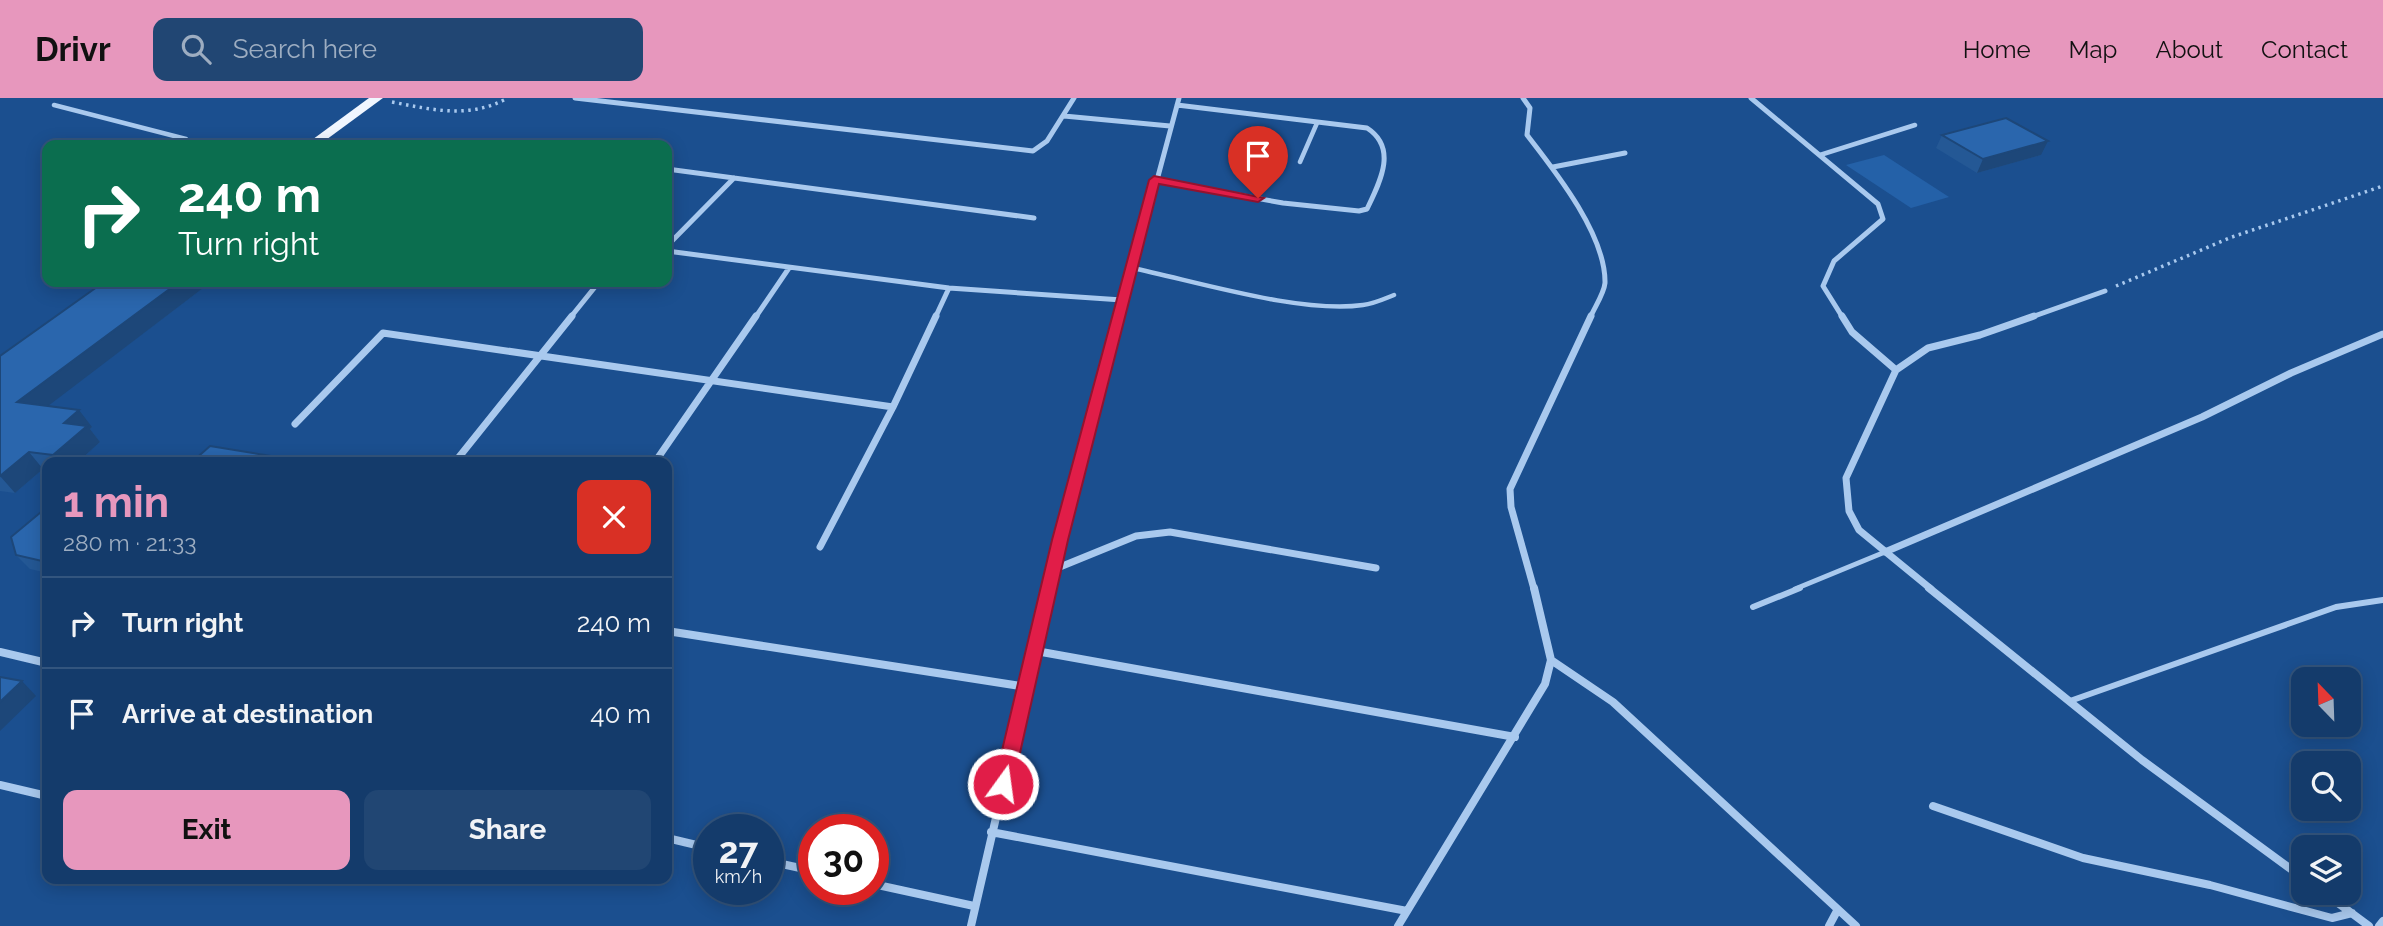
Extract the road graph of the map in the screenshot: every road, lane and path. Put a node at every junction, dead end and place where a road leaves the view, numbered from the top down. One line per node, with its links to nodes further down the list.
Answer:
1 (508, 98): 6 (path)
2 (575, 98): 10 (street)
3 (1074, 98): 10 (street)
4 (1523, 98): 19 (street)
5 (1763, 98): 7 (lane)
6 (377, 99): 15 (main road)
7 (1753, 99): 17 (street)
8 (1178, 102): 11 (street); 13 (street)
9 (54, 105): 14 (lane)
10 (1064, 116): 13 (street)
11 (1317, 123): 18 (lane); 22 (street)
12 (1915, 125): 17 (lane)
13 (1170, 126): 22 (street)
14 (187, 140)
15 (318, 140)
16 (1625, 153): 19 (street)
17 (1820, 155): 36 (street)
18 (1300, 162)
19 (1553, 167): 51 (street)
20 (672, 170): 21 (street)
21 (734, 178): 24 (street); 25 (street)
22 (1154, 180): 28 (street)
23 (2383, 186): 31 (path)
24 (1034, 218)
25 (672, 243)
26 (672, 249): 27 (street)
27 (789, 268): 30 (street); 37 (street)
28 (1132, 268): 32 (lane); 33 (street)
29 (595, 287): 35 (street)
30 (948, 288): 33 (street); 38 (street)
31 (2105, 291): 36 (street)
32 (1394, 295)
33 (1122, 300): 45 (street)
34 (2383, 334): 43 (street)
35 (540, 357): 37 (street); 39 (street); 40 (street)
36 (1896, 370): 43 (street)
37 (711, 383): 38 (street); 41 (street)
38 (893, 407): 42 (street)
39 (295, 424)
40 (459, 457)
41 (658, 457)
42 (820, 547)
43 (1885, 552): 47 (lane); 54 (street)
44 (1376, 568): 45 (street)
45 (1055, 569): 49 (street)
46 (2383, 600): 54 (lane)
47 (1753, 607)
48 (672, 632): 53 (street)
49 (1036, 651): 53 (street); 55 (street)
50 (0, 652): 52 (street)
51 (1551, 660): 55 (street); 67 (street)
52 (42, 662)
53 (1027, 687): 59 (street)
54 (2070, 701): 62 (street)
55 (1515, 737): 66 (street)
56 (0, 785): 57 (street)
57 (42, 795)
58 (1933, 806): 68 (street)
59 (991, 832): 65 (street); 66 (street)
60 (672, 839): 61 (street)
61 (693, 844)
62 (2291, 869)
63 (889, 887): 65 (street)
64 (2341, 905): 68 (street)
65 (974, 906): 70 (street)
66 (1406, 911): 71 (street)
67 (1837, 911): 72 (street); 73 (street)
68 (2352, 913): 74 (street)
69 (2383, 921): 75 (street)
70 (971, 926)
71 (1398, 926)
72 (1829, 926)
73 (1856, 926)
74 (2369, 926)
75 (2379, 926)

